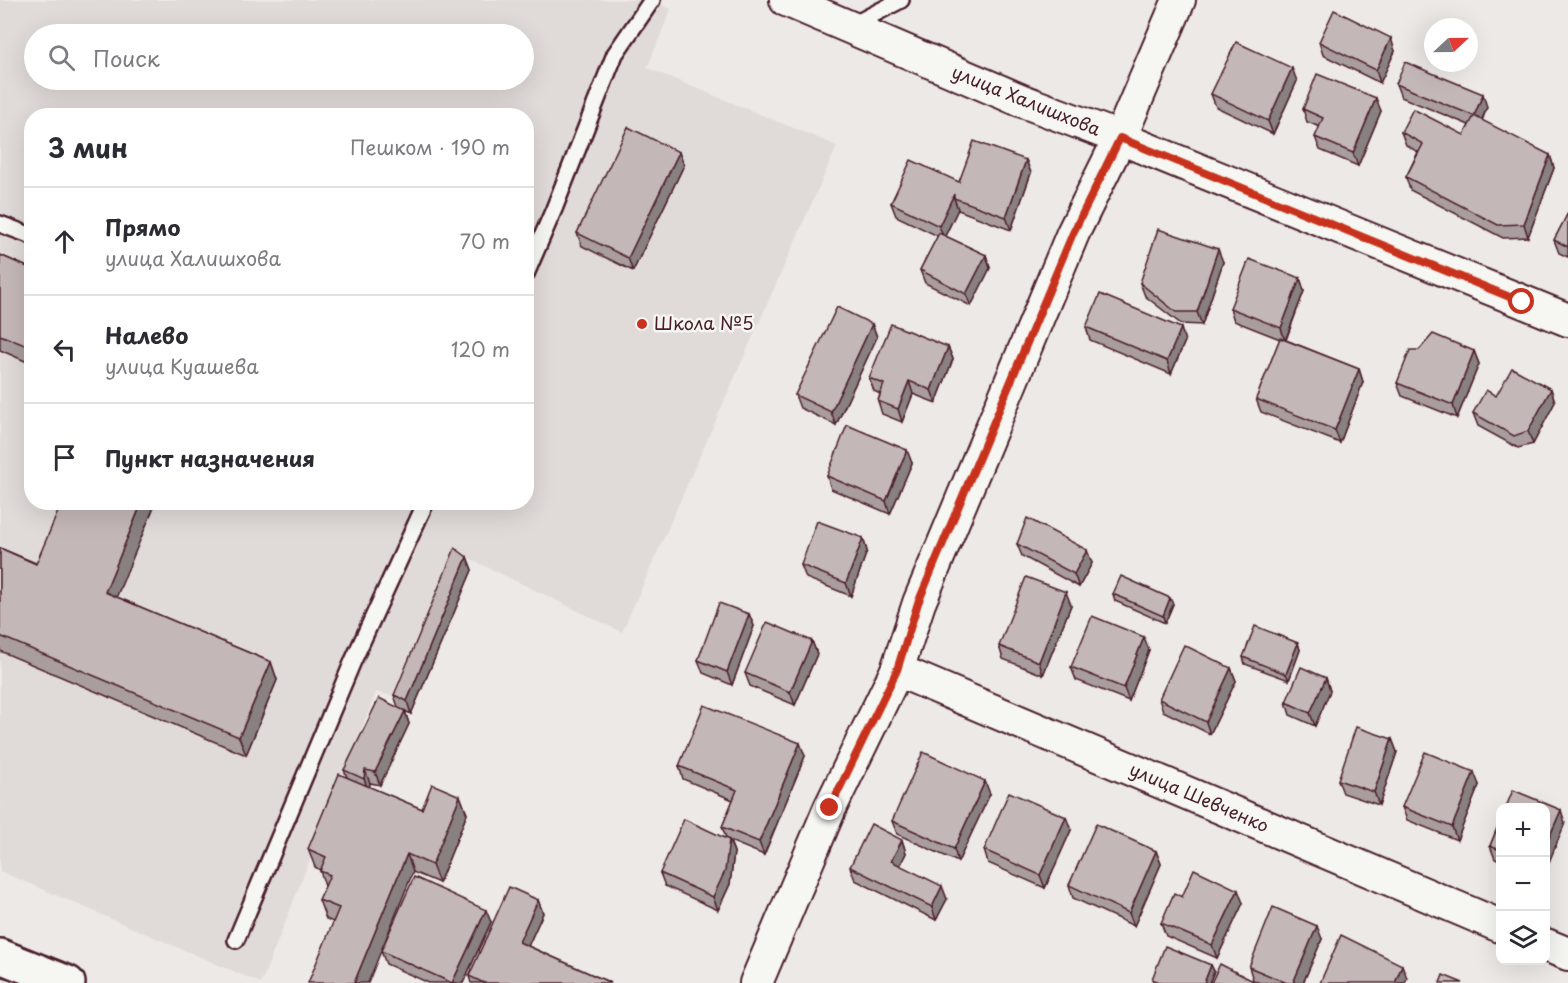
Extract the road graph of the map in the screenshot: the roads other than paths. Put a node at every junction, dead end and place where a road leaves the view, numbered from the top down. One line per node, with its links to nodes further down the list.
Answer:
1 (652, 0): 9 (lane)
2 (786, 0): 5 (street, улица Халишхова)
3 (902, 0): 5 (lane)
4 (1179, 0): 6 (street)
5 (849, 27): 6 (street, улица Халишхова)
6 (1120, 138): 10 (street, улица Халишхова); 12 (street)
7 (0, 224): 8 (lane)
8 (24, 233)
9 (534, 255)
10 (1568, 320)
11 (422, 510): 14 (lane)
12 (897, 670): 13 (street, улица Шевченко); 19 (street)
13 (1496, 924)
14 (236, 940)
15 (1550, 947): 16 (street)
16 (1568, 954)
17 (0, 956): 18 (street)
18 (68, 983)
19 (756, 983)

